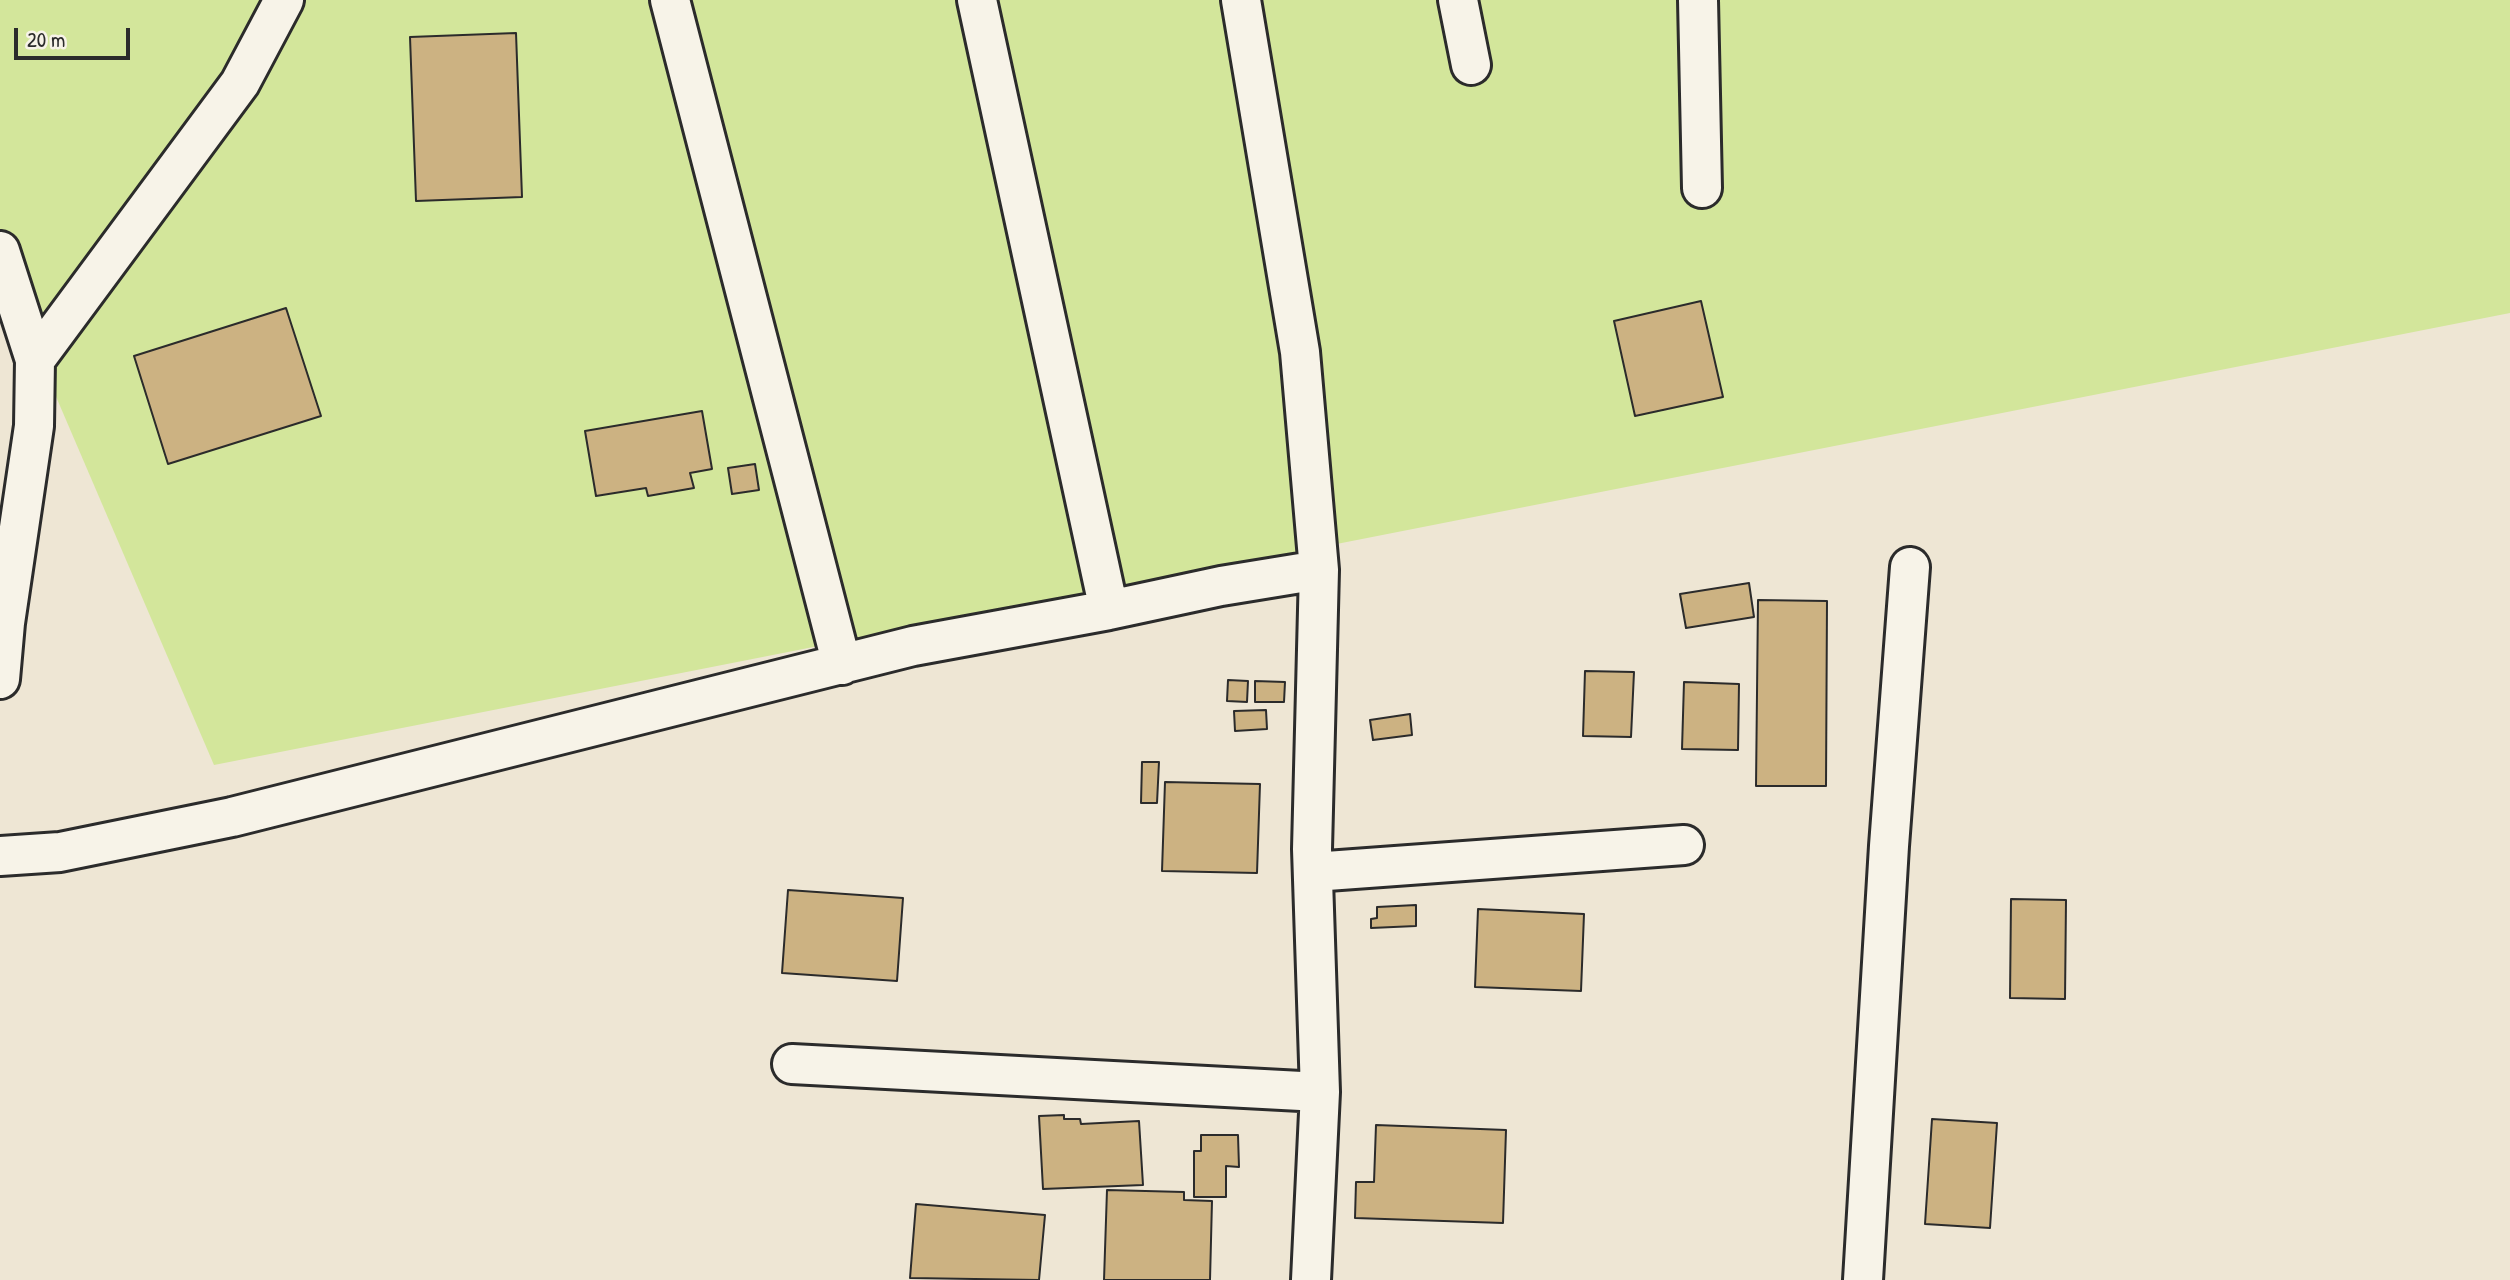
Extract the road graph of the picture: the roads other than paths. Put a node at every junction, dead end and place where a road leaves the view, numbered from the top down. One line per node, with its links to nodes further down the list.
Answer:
1 (284, 0): 10 (street)
2 (670, 0): 14 (street)
3 (977, 0): 13 (street)
4 (1241, 0): 12 (street)
5 (1458, 0): 7 (street)
6 (1698, 0): 8 (street)
7 (1471, 65)
8 (1702, 188)
9 (0, 251): 10 (street)
10 (35, 360): 15 (street)
11 (1910, 567): 22 (street)
12 (1319, 570): 13 (street); 18 (street)
13 (1109, 610): 14 (street)
14 (842, 665): 17 (street)
15 (0, 679)
16 (1684, 845): 18 (street)
17 (0, 856)
18 (1313, 872): 20 (street)
19 (792, 1064): 20 (street)
20 (1320, 1092): 21 (street)
21 (1311, 1280)
22 (1863, 1280)

